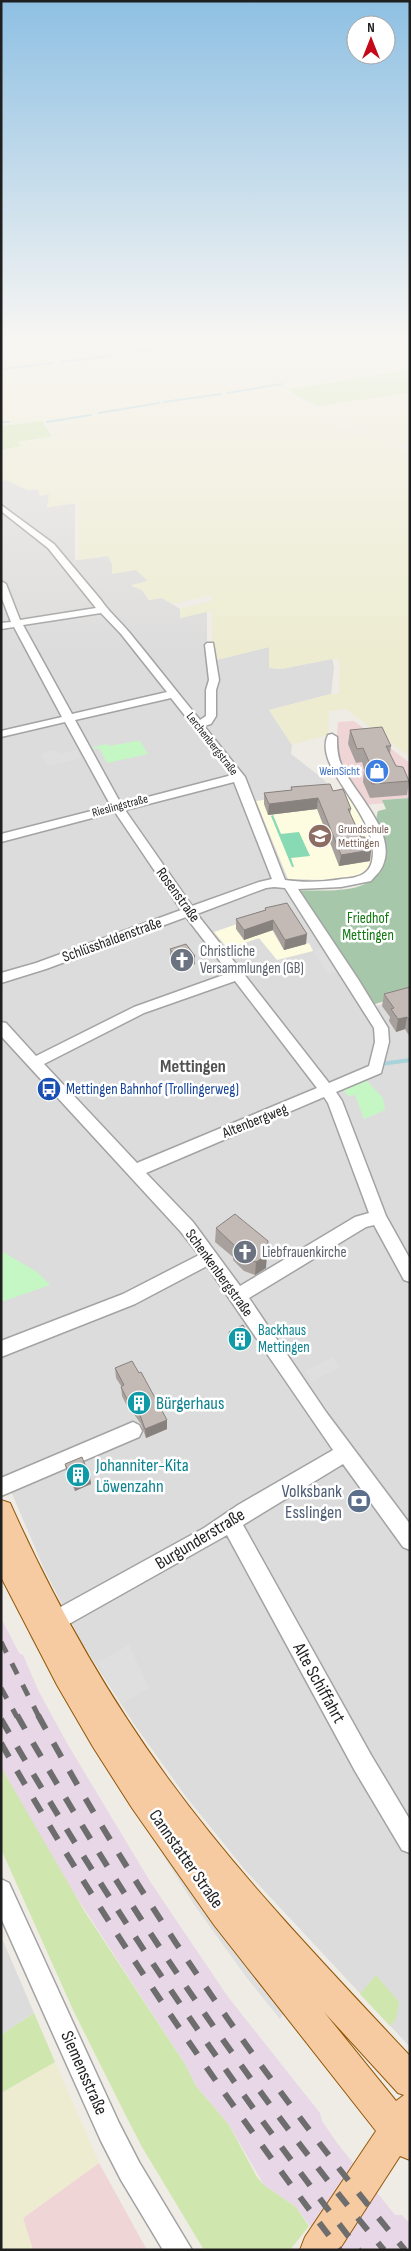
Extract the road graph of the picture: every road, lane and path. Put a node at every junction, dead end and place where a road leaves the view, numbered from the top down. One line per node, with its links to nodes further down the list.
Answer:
1 (1, 507): 3 (street, Lerchenbergstraße)
2 (1, 584): 4 (street, Rosenstraße)
3 (102, 610): 4 (street); 7 (street, Lerchenbergstraße)
4 (17, 624): 5 (street); 8 (street, Rosenstraße)
5 (1, 626)
6 (210, 645): 9 (street)
7 (173, 694): 8 (street); 9 (street, Lerchenbergstraße)
8 (68, 719): 10 (street); 13 (street, Rosenstraße)
9 (197, 724): 12 (street, Lerchenbergstraße)
10 (1, 734)
11 (332, 737): 15 (street, Schlüsshaldenstraße)
12 (239, 777): 13 (street, Rieslingstraße); 15 (street, Lerchenbergstraße)
13 (117, 807): 14 (street, Rieslingstraße); 16 (street, Rosenstraße)
14 (1, 838)
15 (284, 884): 16 (street, Schlüsshaldenstraße); 21 (street, Lerchenbergstraße)
16 (189, 912): 17 (street, Rosenstraße); 18 (street, Schlüsshaldenstraße)
17 (238, 975): 20 (street); 22 (street, Rosenstraße)
18 (1, 978)
19 (1, 1027): 20 (street, Schenkenbergstraße)
20 (35, 1062): 23 (street, Schenkenbergstraße)
21 (375, 1071): 22 (street, Altenbergweg)
22 (328, 1091): 23 (street, Altenbergweg); 24 (street, Rosenstraße)
23 (135, 1171): 25 (street, Schenkenbergstraße)
24 (378, 1217): 26 (street, Rosenstraße); 27 (street)
25 (210, 1257): 27 (street, Schenkenbergstraße); 28 (street)
26 (410, 1274)
27 (238, 1296): 30 (street, Schenkenbergstraße)
28 (1, 1349)
29 (132, 1431): 31 (street)
30 (345, 1453): 33 (street, Burgunderstraße); 34 (street, Schenkenbergstraße)
31 (1, 1487)
32 (1, 1512): 36 (main road, Cannstatter Straße)
33 (231, 1523): 36 (street, Burgunderstraße); 37 (street, Alte Schiffahrt)
34 (410, 1540)
35 (1, 1548): 40 (main road, Cannstatter Straße)
36 (53, 1622): 39 (main road, Cannstatter Straße)
37 (410, 1842)
38 (1, 1891): 41 (street, Siemensstraße)
39 (410, 2081)
40 (406, 2128): 42 (main road)
41 (179, 2250)
42 (318, 2250)

